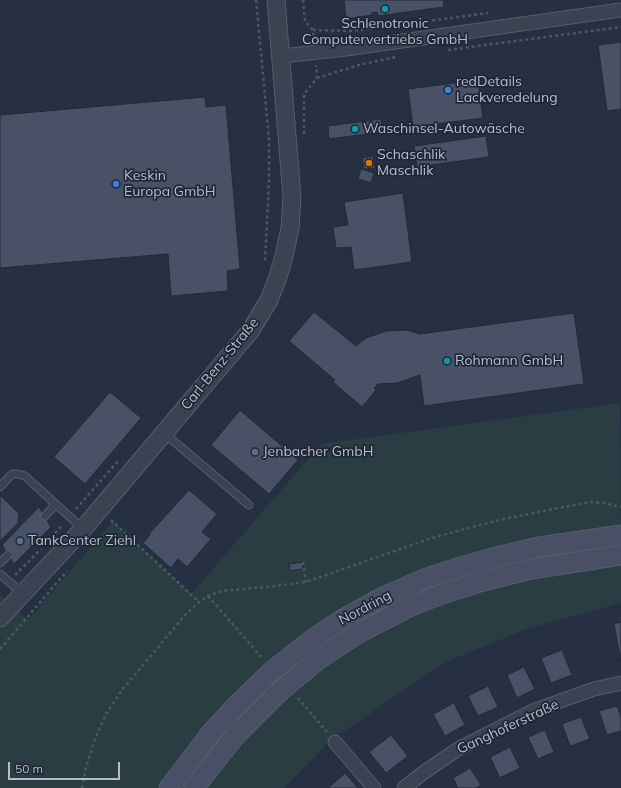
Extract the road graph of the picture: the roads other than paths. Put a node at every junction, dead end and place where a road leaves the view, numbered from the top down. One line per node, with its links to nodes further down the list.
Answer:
1 (276, 0): 3 (street, Carl-Benz-Straße)
2 (621, 10): 3 (street)
3 (281, 56): 4 (street, Carl-Benz-Straße)
4 (164, 433): 7 (lane); 9 (street, Carl-Benz-Straße)
5 (0, 487): 6 (lane)
6 (55, 505): 8 (lane); 9 (lane)
7 (248, 505)
8 (45, 516)
9 (82, 529): 13 (street, Carl-Benz-Straße)
10 (621, 535): 17 (main road, Nordring)
11 (621, 555): 18 (main road, Nordring)
12 (0, 574): 13 (lane)
13 (22, 593): 14 (street, Carl-Benz-Straße)
14 (0, 618)
15 (621, 683): 20 (street, Ganghoferstraße)
16 (335, 742): 19 (street)
17 (169, 788)
18 (194, 788)
19 (374, 788)
20 (404, 788)

